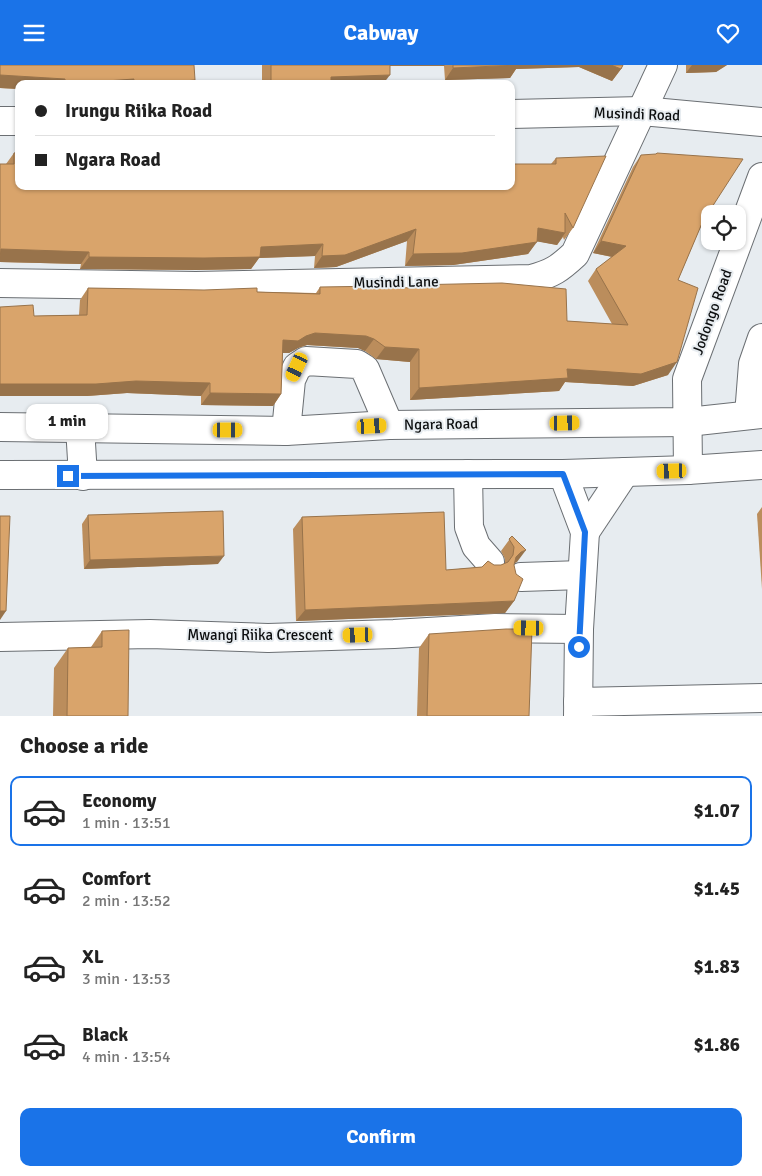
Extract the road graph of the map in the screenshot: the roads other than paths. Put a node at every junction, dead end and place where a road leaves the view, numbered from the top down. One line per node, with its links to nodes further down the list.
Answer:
1 (663, 65): 2 (street, Musindi Lane)
2 (642, 111): 3 (street, Musindi Road); 6 (street, Musindi Road); 8 (street, Musindi Lane)
3 (515, 114)
4 (0, 121): 5 (street)
5 (15, 121)
6 (762, 122)
7 (762, 177): 11 (street, Jodongo Road)
8 (0, 283)
9 (762, 338): 10 (street)
10 (755, 415): 11 (street, Ngara Road)
11 (688, 422): 12 (street, Ngara Road); 17 (street, Jodongo Road)
12 (389, 425): 15 (street, Ngara Road); 15 (street)
13 (0, 427): 14 (street, Ngara Road)
14 (80, 427): 15 (street, Ngara Road); 22 (street)
15 (286, 431)
16 (762, 465): 17 (street)
17 (688, 470): 18 (street)
18 (624, 472): 20 (street); 23 (street)
19 (468, 474): 20 (street); 22 (street); 24 (street)
20 (563, 474): 23 (street)
21 (0, 475): 22 (street)
22 (83, 476)
23 (585, 532): 25 (street)
24 (490, 562)
25 (582, 575): 26 (street); 27 (street)
26 (521, 577)
27 (579, 629): 28 (street, Mwangi Riika Crescent); 30 (street)
28 (0, 637)
29 (762, 698): 30 (street)
30 (578, 709)

